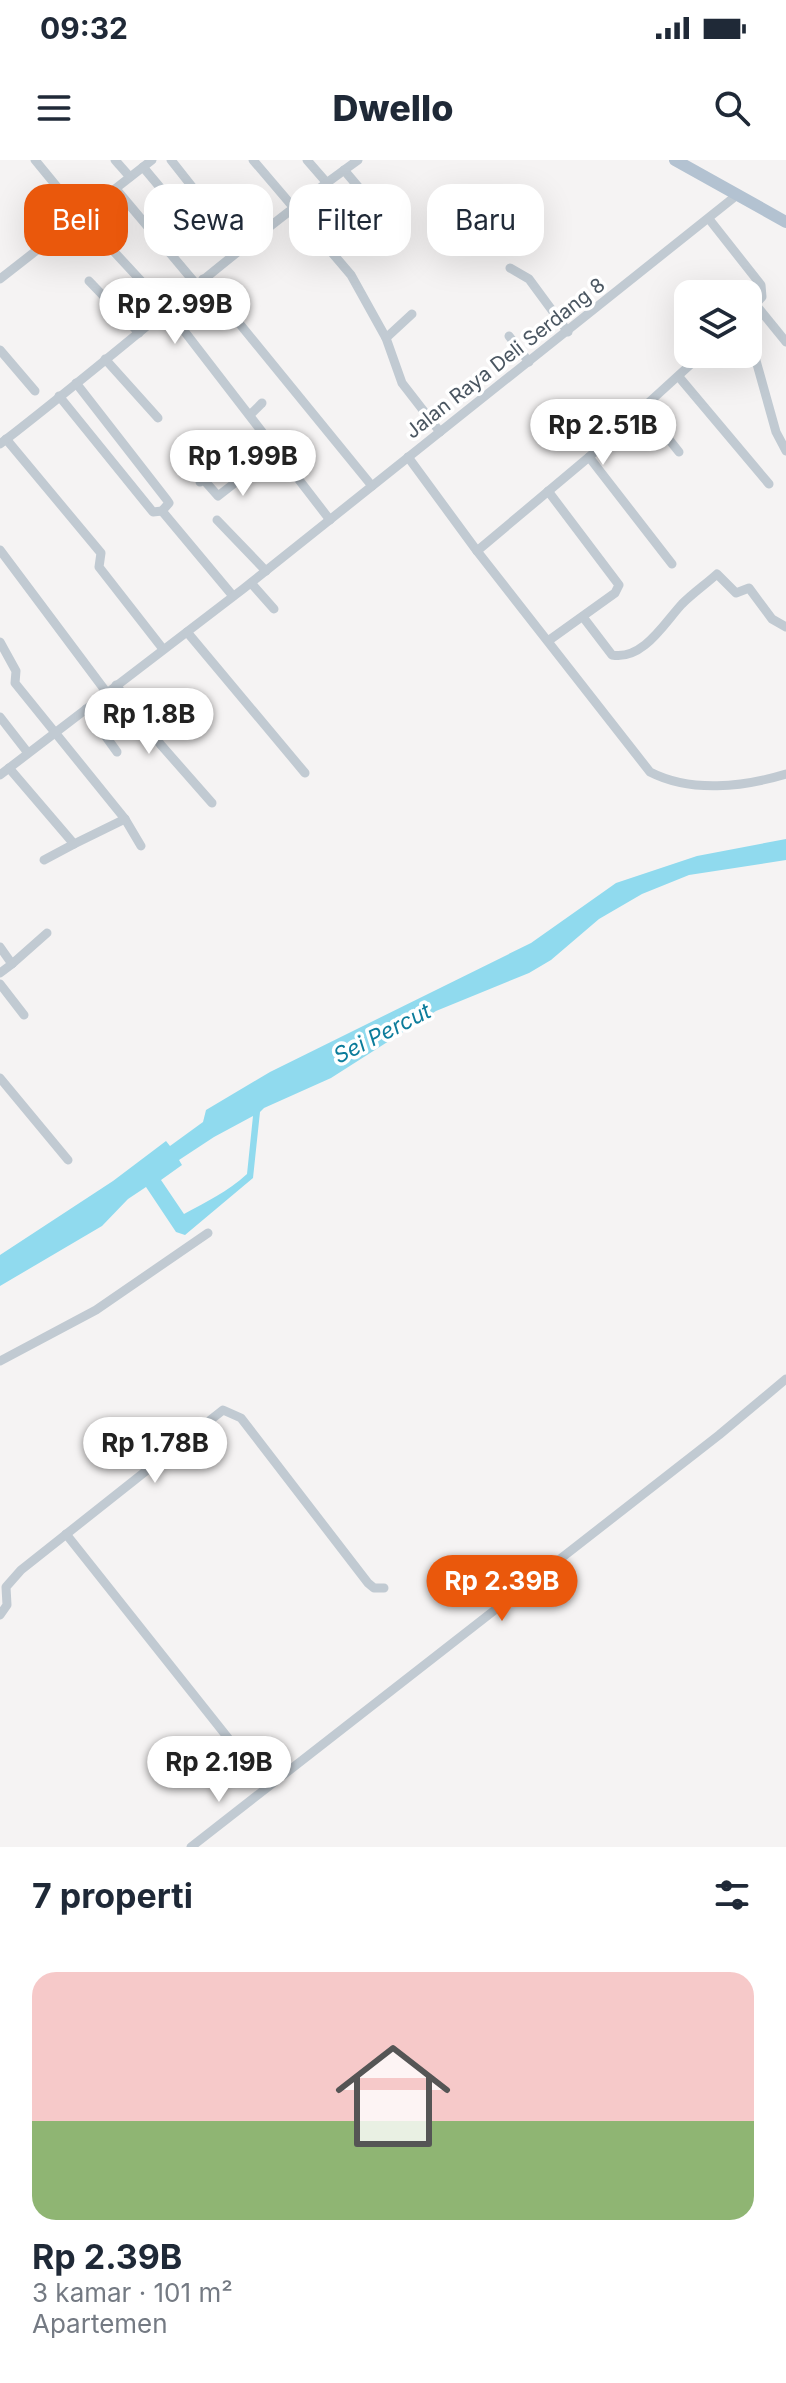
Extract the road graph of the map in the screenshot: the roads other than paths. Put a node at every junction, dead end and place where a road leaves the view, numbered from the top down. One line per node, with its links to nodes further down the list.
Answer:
1 (35, 160): 13 (street)
2 (115, 160): 11 (street)
3 (152, 160): 9 (street)
4 (171, 160): 16 (street)
5 (253, 160): 20 (street)
6 (307, 160): 12 (street)
7 (358, 160): 10 (street)
8 (675, 160): 18 (main road)
9 (143, 167): 11 (street); 15 (street)
10 (344, 170): 12 (street); 17 (street)
11 (130, 177): 14 (street)
12 (327, 183)
13 (55, 184)
14 (122, 184)
15 (157, 184)
16 (190, 184)
17 (356, 184)
18 (737, 195): 22 (street, Jalan Raya Deli Serdang 8); 23 (main road)
19 (128, 202): 33 (street)
20 (289, 203)
21 (289, 211): 24 (street)
22 (709, 219): 31 (street); 39 (street, Jalan Raya Deli Serdang 8)
23 (786, 222)
24 (273, 224)
25 (30, 256): 30 (street)
26 (118, 256): 34 (street)
27 (234, 256): 33 (street)
28 (335, 256): 42 (street)
29 (510, 268): 39 (street)
30 (0, 279)
31 (758, 280)
32 (89, 281): 40 (street)
33 (200, 282): 34 (street); 66 (street)
34 (168, 310): 40 (street); 55 (street)
35 (412, 314): 42 (street)
36 (762, 317): 38 (street)
37 (786, 323): 38 (street)
38 (777, 330): 43 (street)
39 (568, 332): 46 (street, Jalan Raya Deli Serdang 8)
40 (139, 333): 45 (street)
41 (509, 336): 46 (street)
42 (386, 338): 57 (street)
43 (786, 342)
44 (0, 350): 51 (street)
45 (105, 359): 50 (street); 56 (street)
46 (529, 362): 57 (street, Jalan Raya Deli Serdang 8)
47 (688, 368): 49 (street)
48 (758, 368): 60 (street)
49 (679, 377): 54 (street); 65 (street)
50 (76, 383): 52 (street); 68 (street)
51 (35, 391)
52 (59, 396): 58 (street); 68 (street)
53 (262, 403): 55 (street)
54 (644, 408): 61 (street); 62 (street)
55 (250, 415): 59 (street)
56 (158, 418)
57 (440, 432): 63 (street, Jalan Raya Deli Serdang 8)
58 (3, 441): 83 (street)
59 (277, 450): 64 (street); 70 (street)
60 (786, 451)
61 (679, 452)
62 (589, 457): 67 (street); 73 (street)
63 (406, 458): 66 (street, Jalan Raya Deli Serdang 8); 72 (street)
64 (200, 482)
65 (769, 484)
66 (372, 486): 70 (street, Jalan Raya Deli Serdang 8)
67 (548, 491): 72 (street); 78 (street)
68 (162, 511): 76 (street)
69 (217, 520): 74 (street)
70 (330, 520): 74 (street, Jalan Raya Deli Serdang 8)
71 (0, 550): 85 (street)
72 (477, 551): 81 (street)
73 (672, 564)
74 (266, 571): 75 (street, Jalan Raya Deli Serdang 8)
75 (251, 583): 76 (street, Jalan Raya Deli Serdang 8); 77 (street)
76 (233, 596): 80 (street, Jalan Raya Deli Serdang 8)
77 (274, 609)
78 (583, 617): 79 (street); 81 (street)
79 (786, 627)
80 (187, 632): 83 (street, Jalan Raya Deli Serdang 8); 92 (street)
81 (548, 641): 93 (street)
82 (0, 642): 88 (street)
83 (163, 649): 84 (street, Jalan Raya Deli Serdang 8)
84 (116, 685): 85 (street, Jalan Raya Deli Serdang 8); 95 (street)
85 (107, 693): 86 (street, Jalan Raya Deli Serdang 8)
86 (86, 709): 88 (street, Jalan Raya Deli Serdang 8); 89 (street)
87 (0, 717): 90 (street)
88 (53, 732): 90 (street, Jalan Raya Deli Serdang 8); 96 (street)
89 (117, 752)
90 (28, 753): 91 (street, Jalan Raya Deli Serdang 8)
91 (9, 768): 94 (street, Jalan Raya Deli Serdang 8); 97 (street)
92 (305, 773)
93 (786, 774)
94 (0, 775)
95 (212, 803)
96 (125, 819): 97 (street); 98 (street)
97 (74, 844): 99 (street)
98 (141, 846)
99 (44, 860)
100 (47, 933): 102 (street)
101 (0, 947): 102 (street)
102 (12, 964): 103 (street)
103 (0, 973)
104 (0, 984): 105 (street)
105 (24, 1015)
106 (0, 1078): 107 (street)
107 (68, 1160)
108 (208, 1233): 109 (street)
109 (0, 1361)
110 (786, 1379): 114 (street)
111 (66, 1534): 112 (street); 113 (street); 114 (street)
112 (384, 1588)
113 (0, 1615)
114 (267, 1787): 115 (street)
115 (191, 1847)

